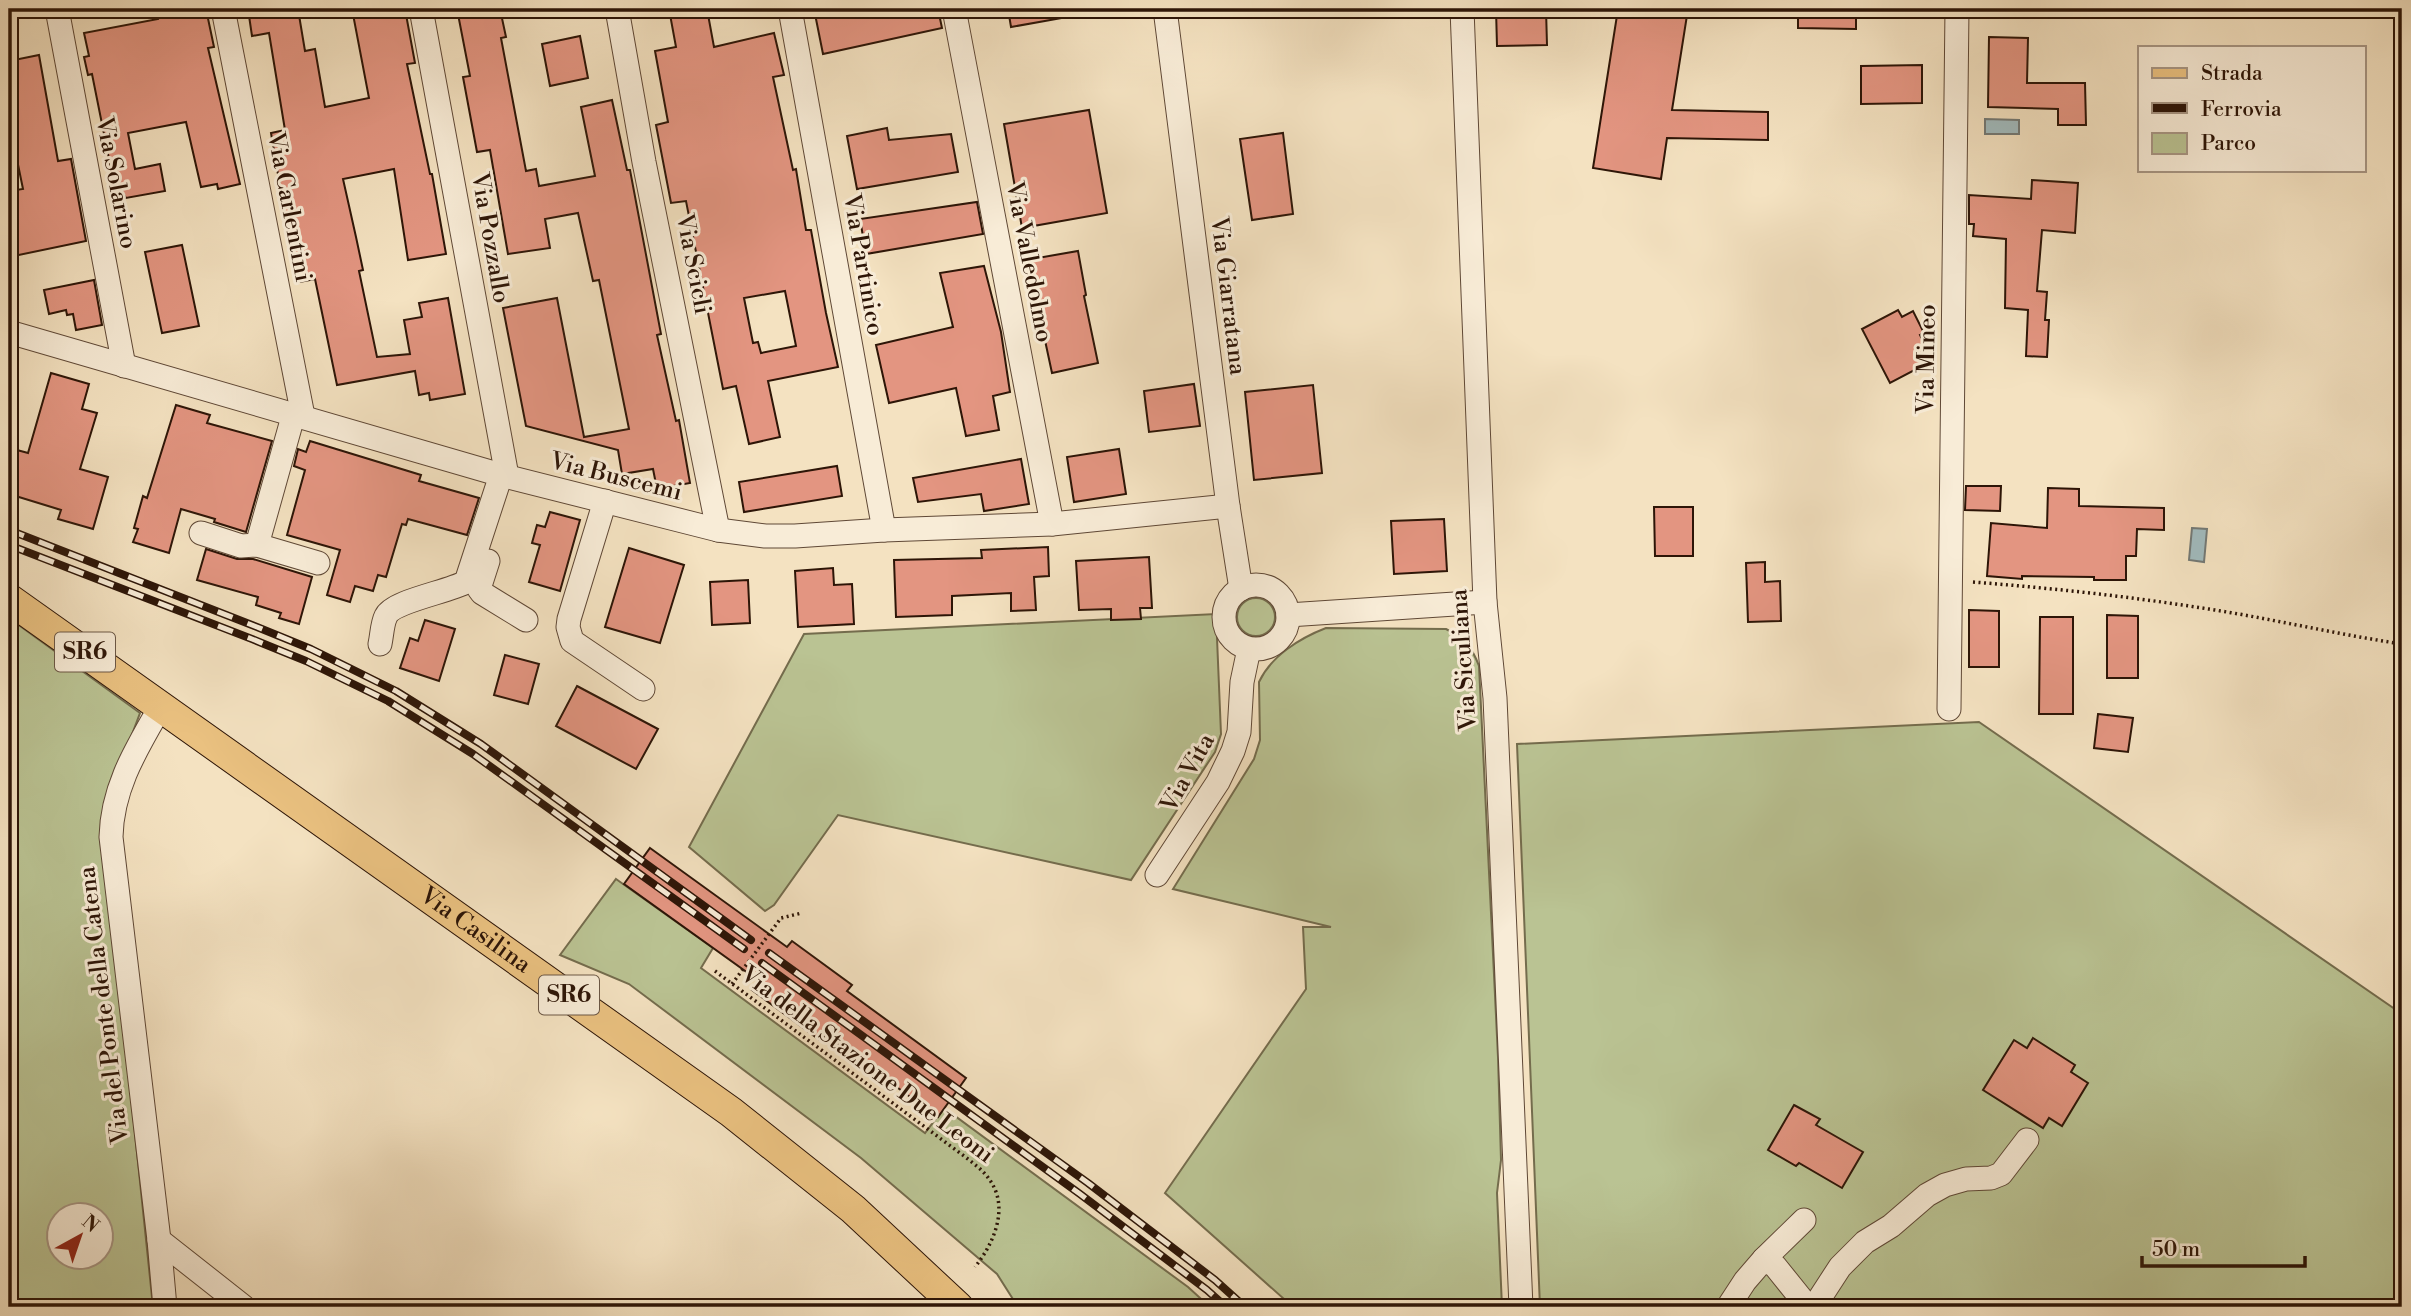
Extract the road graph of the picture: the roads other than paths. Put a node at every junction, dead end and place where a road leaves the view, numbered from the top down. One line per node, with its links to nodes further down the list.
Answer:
1 (57, 9): 11 (street, Via Solarino)
2 (223, 9): 12 (street, Via Carlentini)
3 (421, 9): 13 (street, Via Pozzallo)
4 (617, 9): 17 (street, Via Scicli)
5 (790, 9): 18 (street, Via Partinico)
6 (954, 9): 16 (street, Via Valledolmo)
7 (1165, 9): 15 (street, Via Giarratana)
8 (1462, 9): 24 (street, Via Siculiana)
9 (1957, 9): 31 (street, Via Mineo)
10 (9, 332): 11 (street, Via Buscemi)
11 (124, 366): 12 (street, Via Buscemi)
12 (298, 415): 13 (street, Via Buscemi); 20 (street)
13 (507, 476): 14 (street, Via Buscemi); 26 (street); 27 (street)
14 (605, 501): 17 (street, Via Buscemi); 29 (street)
15 (1228, 506): 16 (street, Via Buscemi); 22 (street, Via Giarratana)
16 (1052, 524): 18 (street, Via Buscemi)
17 (718, 530): 18 (street, Via Buscemi)
18 (884, 530)
19 (201, 533): 20 (street)
20 (257, 545): 21 (street)
21 (318, 563)
22 (1241, 589): 25 (street); 28 (street)
23 (9, 599): 30 (main road, Via Casilina / SR6)
24 (1485, 602): 25 (street); 40 (street, Via Siculiana)
25 (1288, 615): 28 (street)
26 (526, 620)
27 (380, 643)
28 (1249, 649): 32 (street, Via Vita)
29 (643, 689)
30 (161, 706): 35 (street, Via del Ponte della Catena); 39 (main road, Via Casilina / SR6)
31 (1949, 709)
32 (1157, 875)
33 (2027, 1140): 43 (street)
34 (1804, 1220): 36 (street)
35 (159, 1240): 37 (street, Via del Ponte della Catena); 38 (street)
36 (1764, 1259): 41 (street); 42 (street)
37 (165, 1307)
38 (244, 1307)
39 (958, 1307)
40 (1521, 1307)
41 (1728, 1307)
42 (1808, 1307)
43 (1814, 1307)

